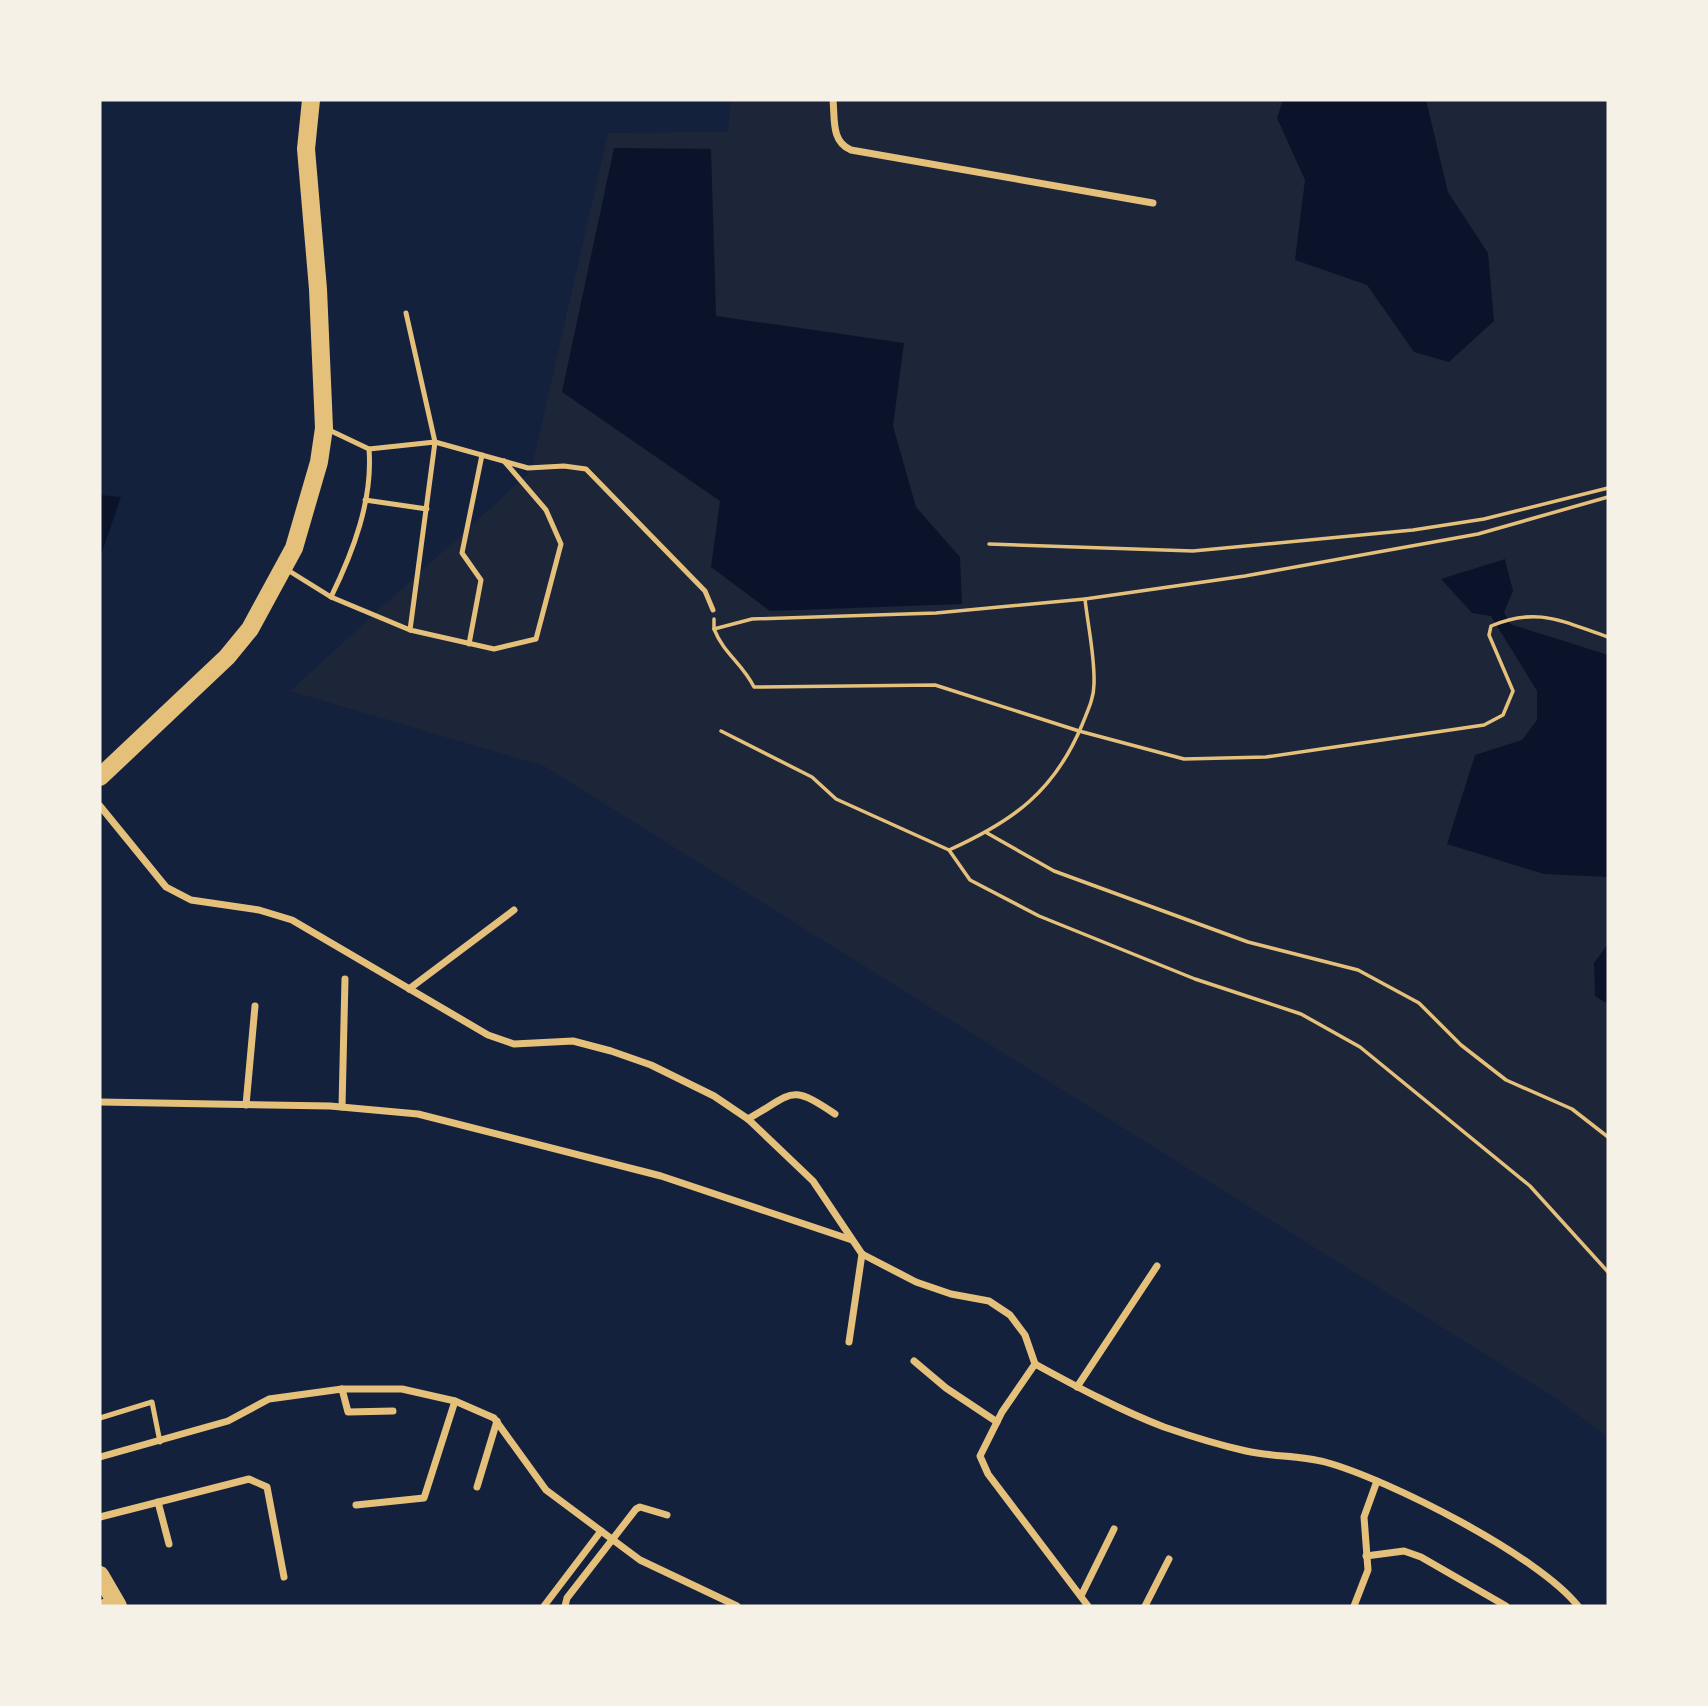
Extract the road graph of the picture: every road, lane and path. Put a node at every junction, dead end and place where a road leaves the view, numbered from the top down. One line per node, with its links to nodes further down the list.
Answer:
1 (311, 100): 5 (highway)
2 (833, 100): 3 (street)
3 (1153, 203)
4 (406, 313): 6 (lane)
5 (324, 428): 7 (lane); 15 (highway)
6 (435, 442): 7 (lane); 8 (lane); 13 (lane)
7 (369, 449): 12 (lane)
8 (482, 455): 9 (lane); 22 (lane)
9 (504, 461): 18 (lane); 22 (lane)
10 (1608, 488): 14 (path)
11 (1608, 497): 17 (path)
12 (365, 500): 13 (lane); 16 (lane)
13 (427, 509): 20 (lane)
14 (989, 544)
15 (285, 569): 16 (lane); 25 (highway)
16 (331, 597): 20 (lane)
17 (1084, 598): 19 (path); 24 (path)
18 (713, 610): 19 (path)
19 (715, 629): 24 (path)
20 (410, 630): 22 (lane)
21 (1608, 637): 24 (path)
22 (469, 643)
23 (721, 731): 28 (path)
24 (1079, 731): 27 (path)
25 (100, 777)
26 (100, 806): 31 (street)
27 (987, 833): 28 (path); 38 (path)
28 (948, 850): 42 (path)
29 (514, 910): 31 (street)
30 (345, 979): 35 (street)
31 (409, 989): 37 (street)
32 (255, 1006): 34 (street)
33 (100, 1102): 34 (street)
34 (246, 1105): 35 (street)
35 (341, 1107): 39 (street)
36 (835, 1114): 37 (street)
37 (748, 1119): 39 (street)
38 (1608, 1137)
39 (852, 1240): 40 (street)
40 (862, 1254): 43 (street); 45 (street)
41 (1157, 1266): 46 (street)
42 (1608, 1272)
43 (849, 1342)
44 (914, 1361): 52 (street)
45 (1035, 1364): 46 (street); 52 (street)
46 (1077, 1387): 55 (street)
47 (342, 1390): 48 (street); 49 (street); 53 (street)
48 (455, 1401): 51 (street); 58 (street)
49 (393, 1411)
50 (100, 1418): 53 (lane)
51 (497, 1421): 56 (street); 62 (street)
52 (997, 1422): 69 (street)
53 (160, 1442): 54 (street)
54 (100, 1457)
55 (1377, 1481): 65 (street); 78 (street)
56 (477, 1487)
57 (158, 1502): 60 (street); 64 (street); 68 (street)
58 (356, 1504)
59 (667, 1515): 63 (street)
60 (100, 1517)
61 (1114, 1530): 69 (street)
62 (601, 1531): 63 (street); 71 (street)
63 (611, 1539): 72 (street); 73 (street)
64 (169, 1544)
65 (1366, 1556): 76 (street); 77 (street)
66 (1169, 1559): 75 (street)
67 (100, 1575): 70 (highway)
68 (284, 1577)
69 (1081, 1596): 74 (street)
70 (110, 1603)
71 (544, 1606)
72 (565, 1606)
73 (737, 1606)
74 (1088, 1606)
75 (1145, 1606)
76 (1354, 1606)
77 (1506, 1606)
78 (1578, 1606)

